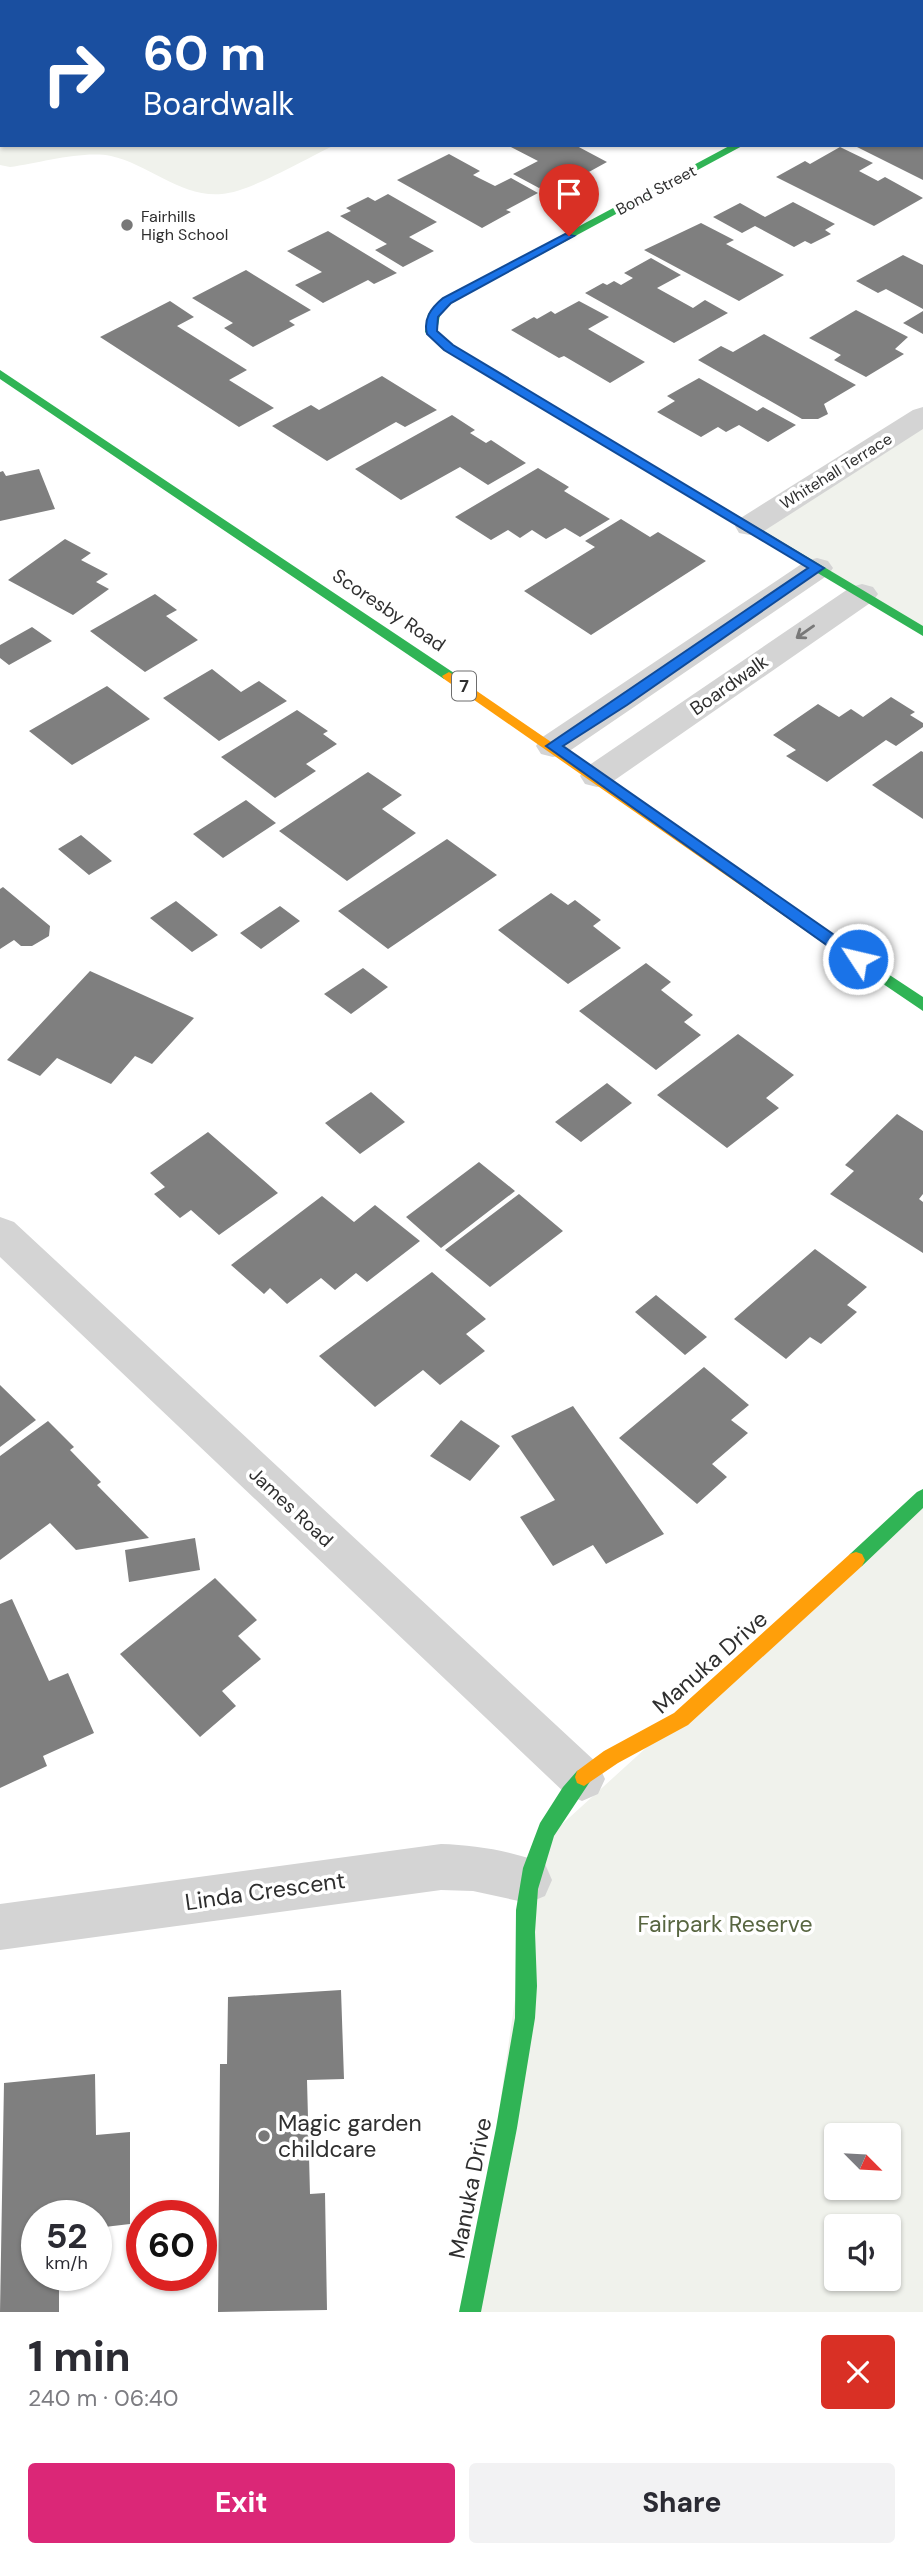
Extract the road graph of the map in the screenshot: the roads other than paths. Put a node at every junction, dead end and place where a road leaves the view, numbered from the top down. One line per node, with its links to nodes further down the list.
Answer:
1 (735, 147): 4 (street, Bond Street)
2 (1, 376): 8 (street, Scoresby Road / 7)
3 (923, 415): 4 (street, Whitehall Terrace)
4 (750, 526): 5 (street, Bond Street)
5 (817, 568): 6 (street, Bond Street); 8 (street)
6 (862, 594): 7 (street, Bond Street); 9 (street, Boardwalk, one-way to 9)
7 (923, 632)
8 (553, 746): 9 (street, Scoresby Road / 7)
9 (597, 776): 10 (street, Scoresby Road / 7)
10 (923, 1004)
11 (0, 1233): 13 (street, James Road)
12 (923, 1497): 13 (street, Manuka Drive)
13 (582, 1779): 14 (street, Manuka Drive)
14 (528, 1880): 15 (street, Linda Crescent); 16 (street, Manuka Drive)
15 (0, 1927)
16 (470, 2312)

